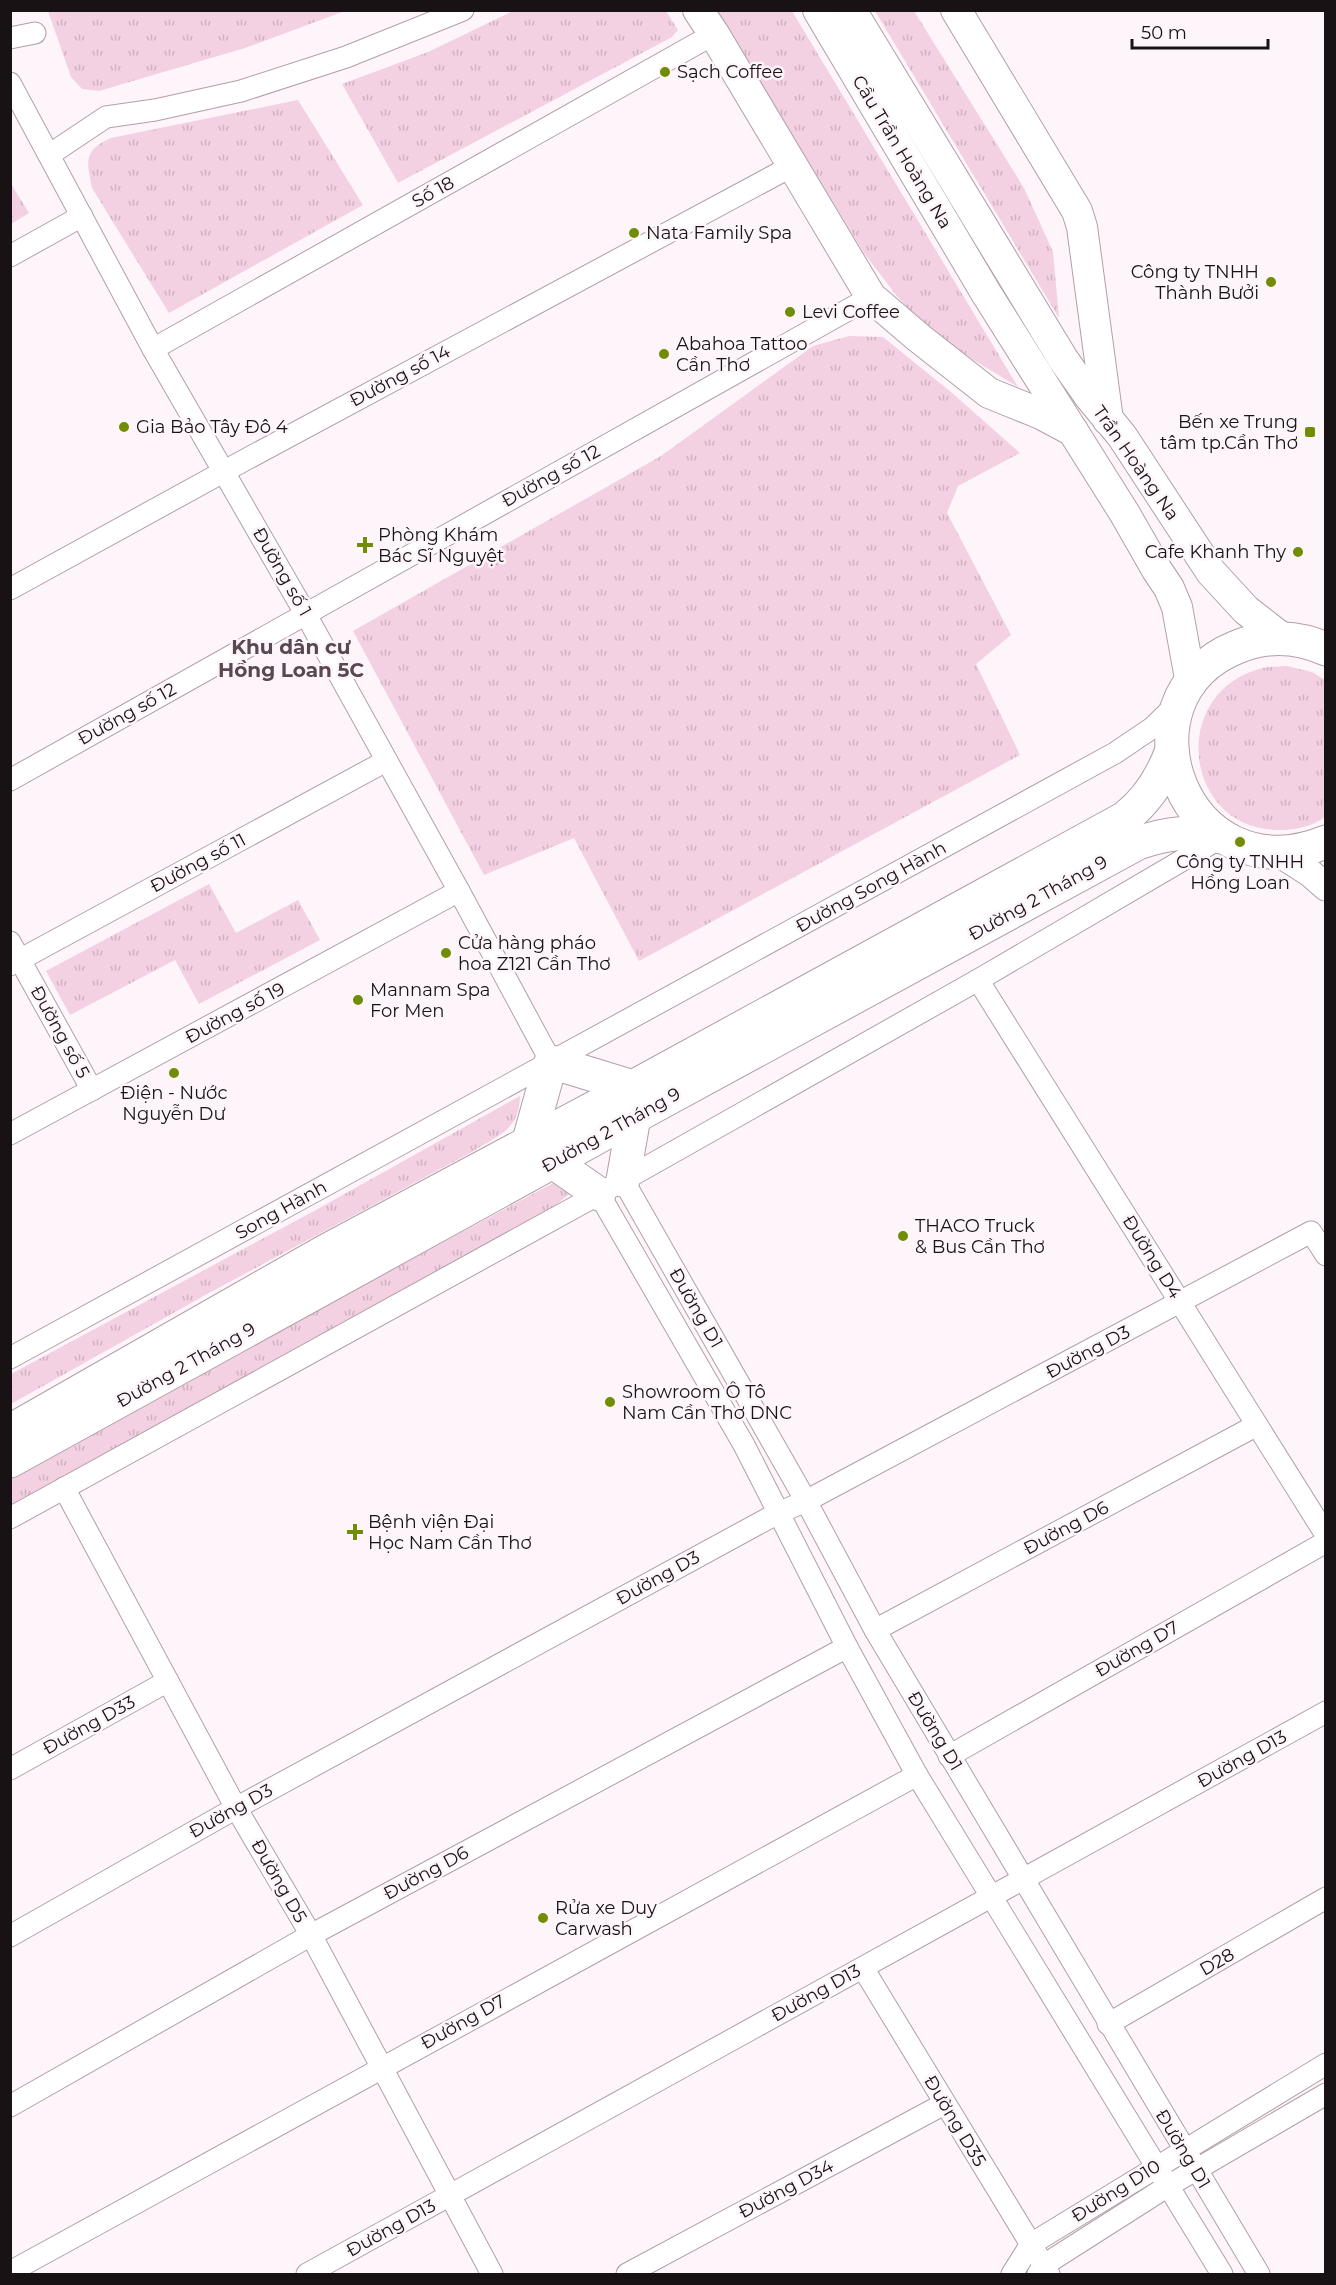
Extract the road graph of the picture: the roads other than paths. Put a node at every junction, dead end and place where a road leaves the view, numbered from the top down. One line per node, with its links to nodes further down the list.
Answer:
1 (463, 10): 10 (street)
2 (818, 10): 15 (main road, Cầu Trần Hoàng Na)
3 (851, 10): 14 (main road, Cầu Trần Hoàng Na)
4 (956, 10): 18 (main road)
5 (706, 22): 11 (main road); 17 (street, Số 18)
6 (35, 33): 7 (street)
7 (10, 38)
8 (10, 83): 9 (street, Đường số 1)
9 (20, 120): 10 (street, Đường số 1)
10 (49, 155): 12 (street, Đường số 1)
11 (792, 166): 16 (main road); 20 (street, Đường số 14)
12 (81, 216): 13 (street); 17 (street, Đường số 1)
13 (10, 256)
14 (1011, 272): 18 (main road, Trần Hoàng Na)
15 (986, 293): 19 (main road, Trần Hoàng Na)
16 (871, 297): 19 (main road); 22 (street, Đường số 12)
17 (153, 349): 20 (street, Đường số 1)
18 (1108, 420): 23 (main road, Trần Hoàng Na)
19 (1074, 432): 25 (main road, Trần Hoàng Na)
20 (224, 471): 21 (street, Đường số 14); 22 (street, Đường số 1)
21 (10, 589)
22 (305, 613): 27 (street, Đường số 1); 28 (street, Đường số 12)
23 (1282, 638): 24 (highway); 25 (highway)
24 (1322, 644)
25 (1186, 691): 26 (highway); 36 (street, Đường Song Hành)
26 (1172, 750): 29 (highway); 38 (highway, Đường 2 Tháng 9)
27 (386, 761): 33 (street, Đường số 1); 34 (street, Đường số 11)
28 (10, 780)
29 (1222, 837): 31 (highway); 35 (street); 38 (highway, Đường 2 Tháng 9)
30 (1326, 842): 31 (highway)
31 (1277, 852): 32 (street)
32 (1326, 887)
33 (459, 891): 36 (street, Đường số 1); 37 (street, Đường số 19)
34 (14, 956): 37 (street, Đường số 5)
35 (978, 980): 41 (street); 43 (street, Đường D4)
36 (551, 1062): 38 (highway); 40 (highway); 44 (street, Song Hành)
37 (92, 1090): 39 (street, Đường số 19)
38 (634, 1102): 40 (highway, Đường 2 Tháng 9); 41 (highway)
39 (10, 1134)
40 (540, 1153): 41 (highway); 46 (highway, Đường 2 Tháng 9); 47 (highway, Đường 2 Tháng 9)
41 (611, 1187): 48 (street); 49 (street, Đường D1); 50 (street, Đường D1)
42 (1326, 1255): 43 (street, Đường D3)
43 (1180, 1303): 45 (street, Đường D4); 49 (street, Đường D3)
44 (10, 1358)
45 (1257, 1425): 52 (street, Đường D4); 54 (street, Đường D6)
46 (10, 1431)
47 (10, 1461)
48 (64, 1488): 51 (street); 56 (street, Đường D5)
49 (806, 1501): 50 (street, Đường D3); 54 (street, Đường D1)
50 (778, 1513): 55 (street, Đường D1); 61 (street, Đường D3)
51 (10, 1518)
52 (1326, 1535)
53 (1326, 1542): 58 (street, Đường D7)
54 (875, 1630): 58 (street, Đường D1)
55 (847, 1647): 60 (street, Đường D1); 65 (street, Đường D6)
56 (168, 1681): 59 (street, Đường D33); 61 (street, Đường D5)
57 (1326, 1712): 62 (street, Đường D13)
58 (949, 1756): 62 (street, Đường D1)
59 (10, 1769)
60 (917, 1775): 63 (street, Đường D1); 70 (street, Đường D7)
61 (236, 1808): 65 (street, Đường D5); 66 (street, Đường D3)
62 (1023, 1881): 63 (street, Đường D13); 68 (street, Đường D1)
63 (991, 1896): 67 (street, Đường D13); 75 (street, Đường D1)
64 (1326, 1898): 68 (street, D28)
65 (311, 1935): 70 (street, Đường D5); 73 (street, Đường D6)
66 (10, 1936)
67 (863, 1968): 72 (street, Đường D35); 78 (street, Đường D13)
68 (1108, 2024): 74 (street, Đường D1)
69 (1326, 2064): 74 (street, Đường D10)
70 (381, 2067): 78 (street, Đường D5); 81 (street, Đường D7)
71 (1325, 2096): 76 (street, Đường D10)
72 (944, 2104): 79 (street, Đường D35); 84 (street, Đường D34)
73 (10, 2106)
74 (1183, 2150): 75 (street, Đường D10); 76 (street, Đường D1)
75 (1156, 2167): 77 (street, Đường D1); 79 (street, Đường D10)
76 (1195, 2170): 77 (street, Đường D10); 87 (street, Đường D1)
77 (1168, 2186): 80 (street, Đường D10); 86 (street, Đường D1)
78 (449, 2196): 82 (street, Đường D13); 83 (street, Đường D5)
79 (1031, 2244): 80 (street, Đường D35); 85 (street, Đường D10)
80 (1044, 2271)
81 (10, 2272)
82 (307, 2274)
83 (492, 2274)
84 (627, 2274)
85 (1012, 2274)
86 (1222, 2274)
87 (1259, 2274)

